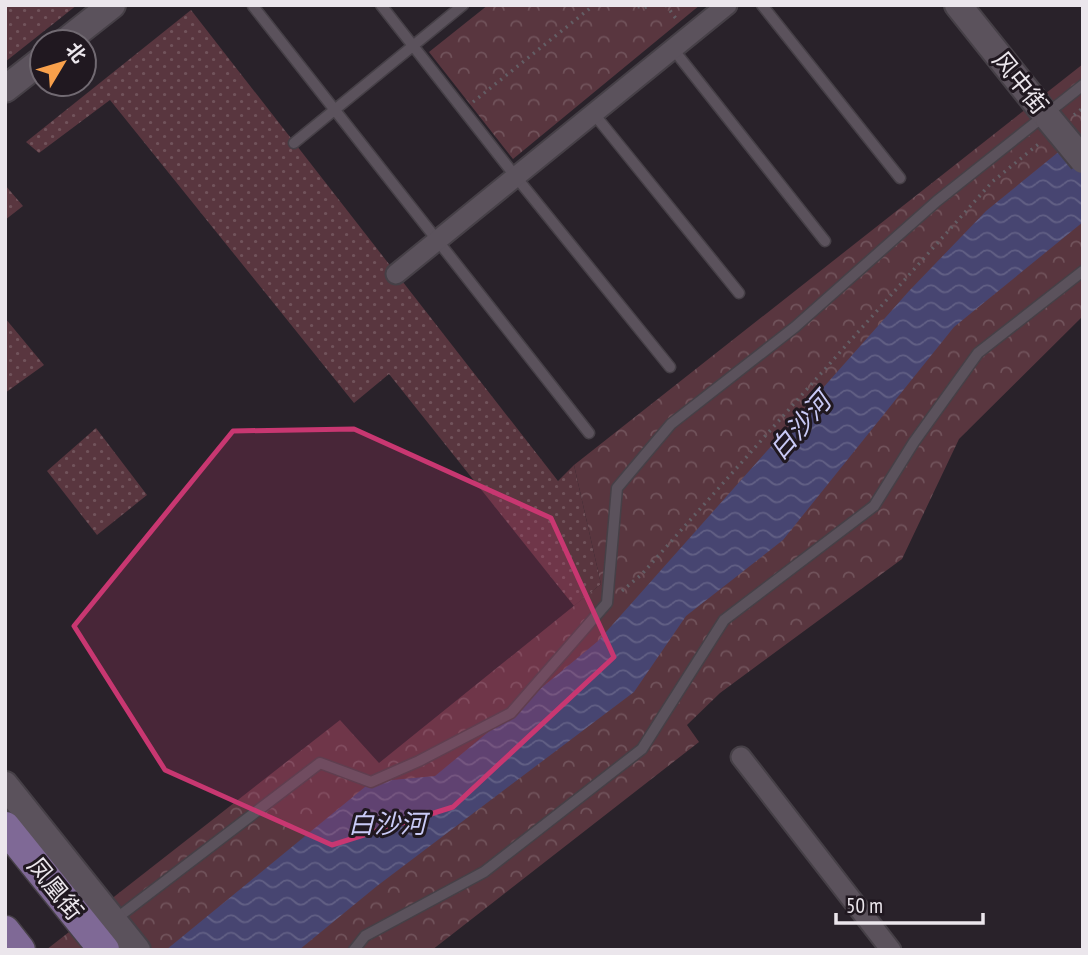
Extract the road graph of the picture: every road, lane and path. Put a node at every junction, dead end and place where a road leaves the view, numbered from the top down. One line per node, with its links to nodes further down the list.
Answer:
1 (111, 5): 11 (street)
2 (381, 5): 12 (lane)
3 (463, 5): 12 (lane)
4 (594, 5): 17 (path)
5 (631, 5): 6 (path)
6 (650, 5)
7 (727, 5): 13 (street)
8 (762, 5): 25 (lane)
9 (958, 5): 21 (street, 风中街)
10 (253, 6): 19 (lane)
11 (82, 28)
12 (412, 47): 19 (lane); 24 (lane)
13 (673, 49): 20 (street); 27 (lane)
14 (28, 71): 16 (street)
15 (1083, 85): 21 (lane)
16 (5, 89)
17 (470, 104)
18 (1083, 108): 21 (path)
19 (334, 111): 22 (lane); 26 (lane)
20 (594, 114): 24 (street); 30 (lane)
21 (1052, 122): 23 (street, 风中街, bridge); 33 (path); 33 (lane)
22 (294, 143)
23 (1083, 160)
24 (516, 177): 26 (street); 31 (lane)
25 (900, 178)
26 (438, 240): 29 (street); 32 (lane)
27 (825, 241)
28 (1083, 271): 40 (lane)
29 (397, 274)
30 (739, 293)
31 (670, 367)
32 (589, 433)
33 (607, 603): 38 (lane)
34 (740, 757): 41 (street)
35 (5, 785): 38 (street)
36 (5, 827): 38 (main road, 凤凰街)
37 (5, 931): 39 (main road)
38 (110, 939)
39 (20, 950)
40 (354, 950)
41 (891, 950)

